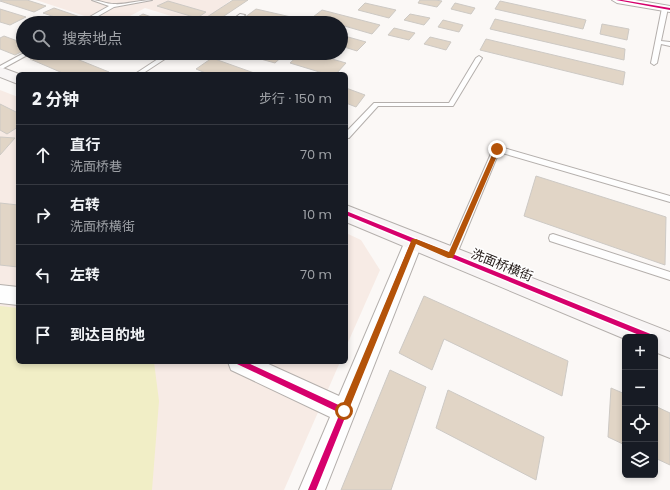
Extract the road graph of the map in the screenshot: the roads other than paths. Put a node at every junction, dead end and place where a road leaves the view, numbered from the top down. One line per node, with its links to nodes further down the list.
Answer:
1 (94, 0): 4 (lane)
2 (150, 0): 4 (lane)
3 (617, 0): 5 (street)
4 (113, 6): 6 (lane)
5 (668, 8): 7 (lane)
6 (95, 16)
7 (658, 42): 8 (lane); 12 (lane)
8 (670, 44)
9 (479, 58): 17 (lane)
10 (16, 59): 13 (lane)
11 (160, 60): 15 (lane)
12 (654, 63)
13 (0, 68)
14 (0, 72): 16 (street)
15 (141, 72)
16 (16, 78)
17 (348, 134)
18 (670, 199): 22 (lane)
19 (348, 214): 21 (street, 洗面桥横街)
20 (553, 238): 23 (lane)
21 (414, 241): 22 (street, 洗面桥横街); 30 (street)
22 (451, 256): 26 (street, 洗面桥横街)
23 (670, 276)
24 (0, 294): 25 (street)
25 (16, 296)
26 (643, 334)
27 (658, 340): 28 (street)
28 (670, 345)
29 (243, 364): 30 (street)
30 (344, 411): 31 (street)
31 (312, 490)

